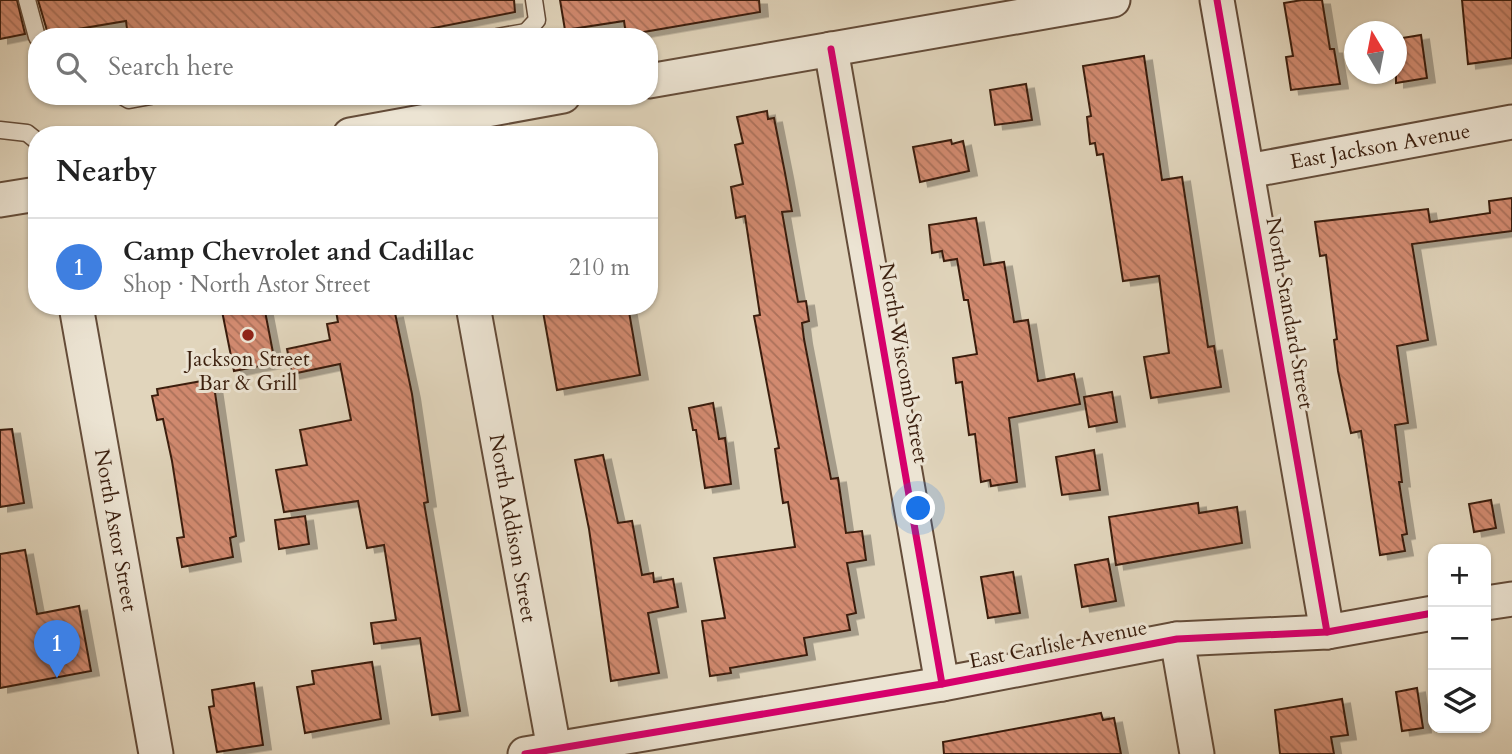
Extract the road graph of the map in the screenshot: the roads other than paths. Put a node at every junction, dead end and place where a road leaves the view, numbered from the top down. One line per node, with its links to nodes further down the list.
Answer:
1 (27, 0): 5 (lane)
2 (534, 0): 6 (lane)
3 (1113, 0): 7 (street)
4 (1217, 0): 14 (street, North Standard Street)
5 (35, 28)
6 (531, 28)
7 (831, 48): 8 (street); 24 (street, North Wiscomb Street)
8 (658, 79)
9 (521, 105): 11 (street)
10 (1512, 122): 14 (street, East Jackson Avenue)
11 (440, 126)
12 (0, 130): 13 (lane)
13 (28, 134)
14 (1248, 171): 22 (street, North Standard Street)
15 (28, 195): 16 (street)
16 (0, 200)
17 (78, 315): 27 (street, North Astor Street)
18 (474, 315): 26 (street, North Addison Street)
19 (1512, 599): 20 (street)
20 (1491, 602)
21 (1428, 614): 22 (street, East Carlisle Avenue)
22 (1327, 632): 23 (street, East Carlisle Avenue)
23 (1177, 639): 24 (street, East Carlisle Avenue); 28 (street)
24 (942, 684): 25 (street, East Carlisle Avenue)
25 (687, 741): 26 (street, East Carlisle Avenue)
26 (539, 751)
27 (156, 754)
28 (1197, 754)

